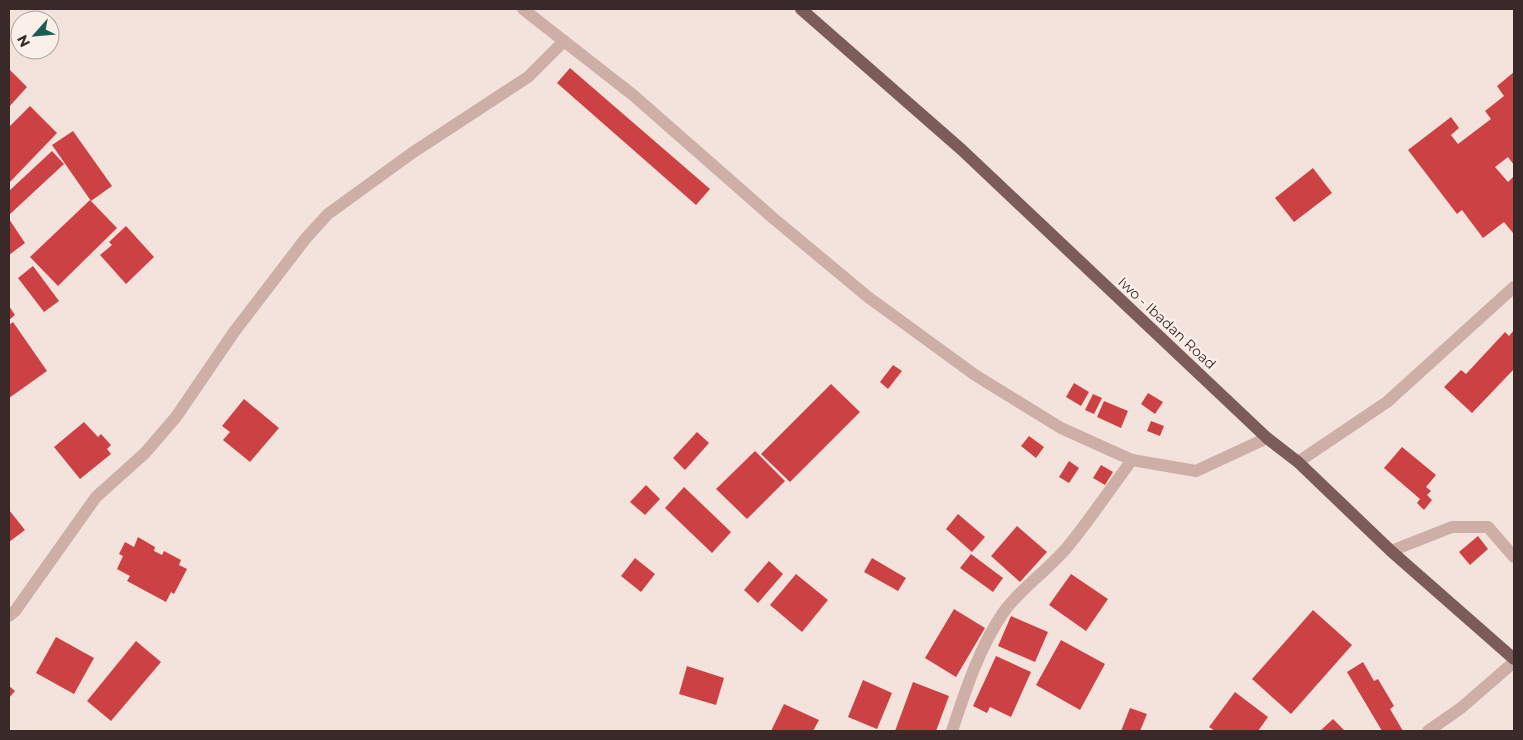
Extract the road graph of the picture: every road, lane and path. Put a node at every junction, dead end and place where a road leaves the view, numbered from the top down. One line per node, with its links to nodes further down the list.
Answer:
1 (523, 9): 3 (street)
2 (801, 9): 5 (main road, Iwo - Ibadan Road)
3 (564, 41): 6 (street); 10 (street)
4 (1514, 287): 7 (street)
5 (1267, 438): 6 (street); 7 (main road, Iwo - Ibadan Road)
6 (1132, 460): 12 (street)
7 (1298, 462): 8 (main road, Iwo - Ibadan Road)
8 (1391, 551): 9 (street); 11 (main road, Iwo - Ibadan Road)
9 (1514, 557)
10 (9, 616)
11 (1514, 660): 13 (street)
12 (952, 731)
13 (1428, 731)

